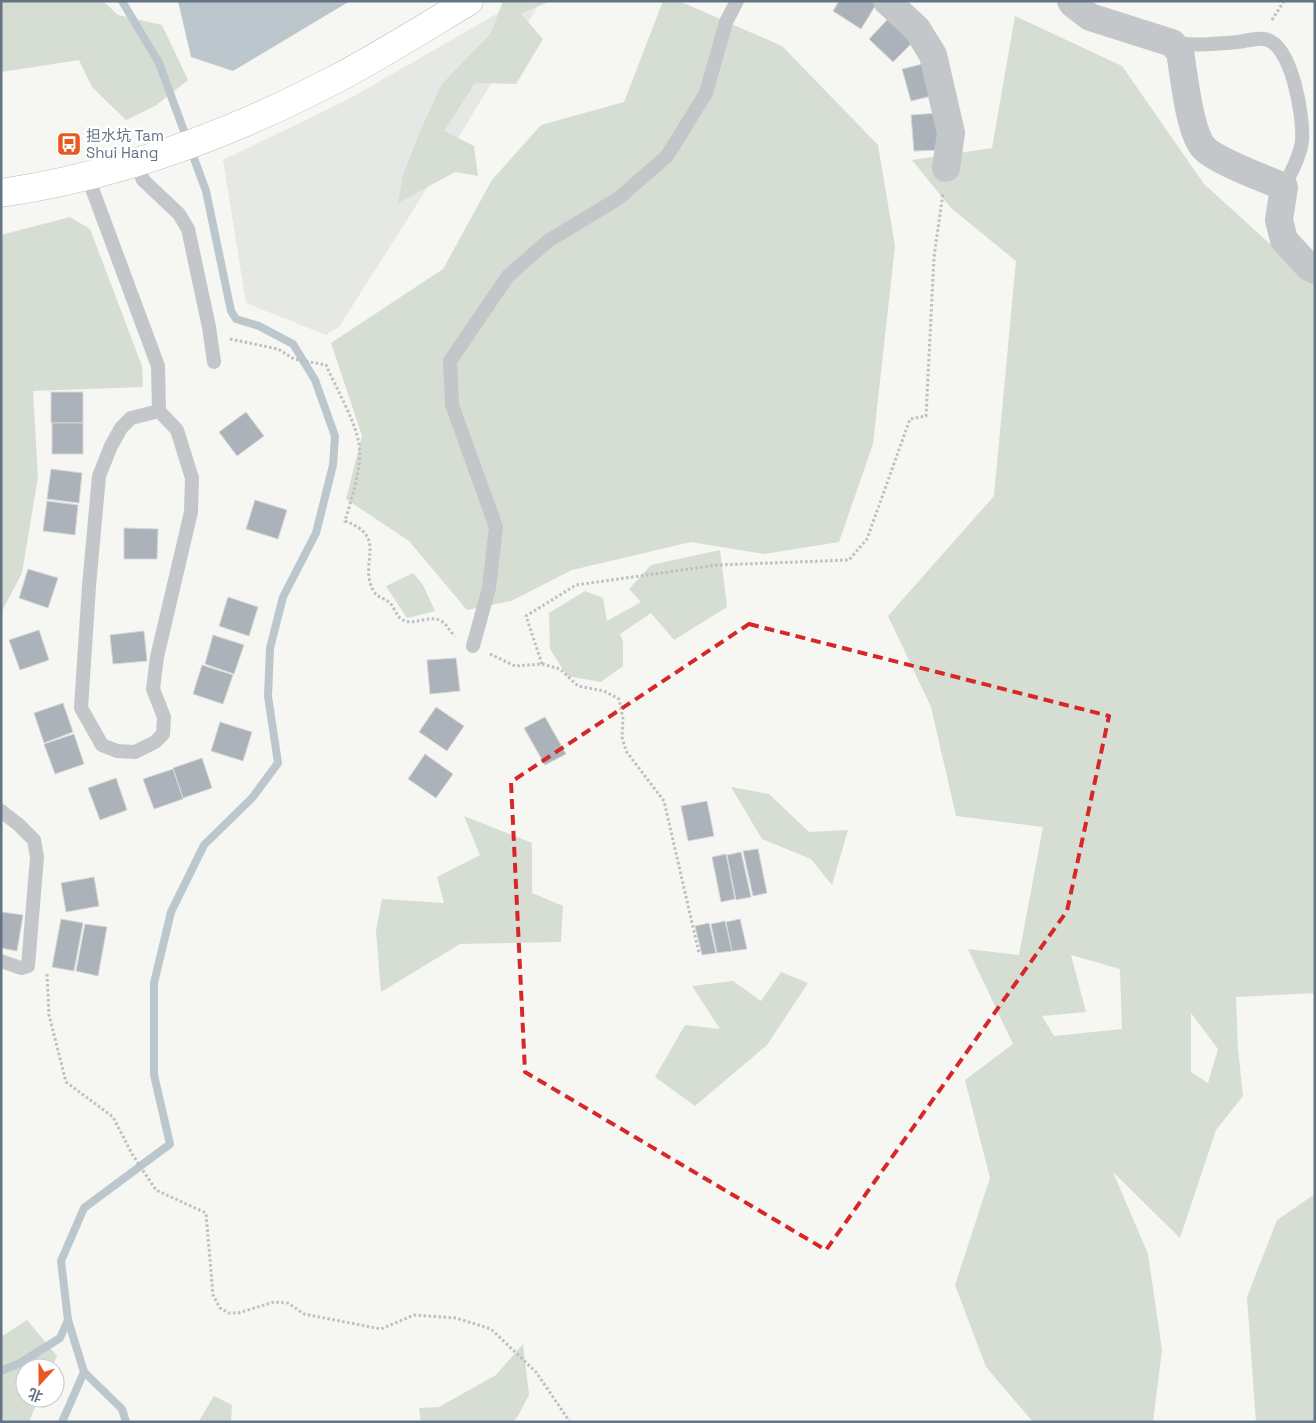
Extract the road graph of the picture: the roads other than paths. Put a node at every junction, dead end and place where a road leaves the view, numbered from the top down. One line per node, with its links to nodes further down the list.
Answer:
1 (469, 1): 7 (main road)
2 (737, 1): 15 (lane)
3 (887, 1): 8 (street)
4 (1071, 1): 5 (street)
5 (1172, 43): 6 (lane); 10 (street)
6 (1308, 141): 10 (lane)
7 (136, 161): 9 (main road); 13 (lane)
8 (946, 168)
9 (87, 175): 11 (main road); 14 (lane)
10 (1284, 187): 12 (street)
11 (1, 192)
12 (1315, 270)
13 (214, 362)
14 (159, 411): 14 (lane)
15 (473, 646)
16 (1, 812): 17 (lane)
17 (1, 960)

